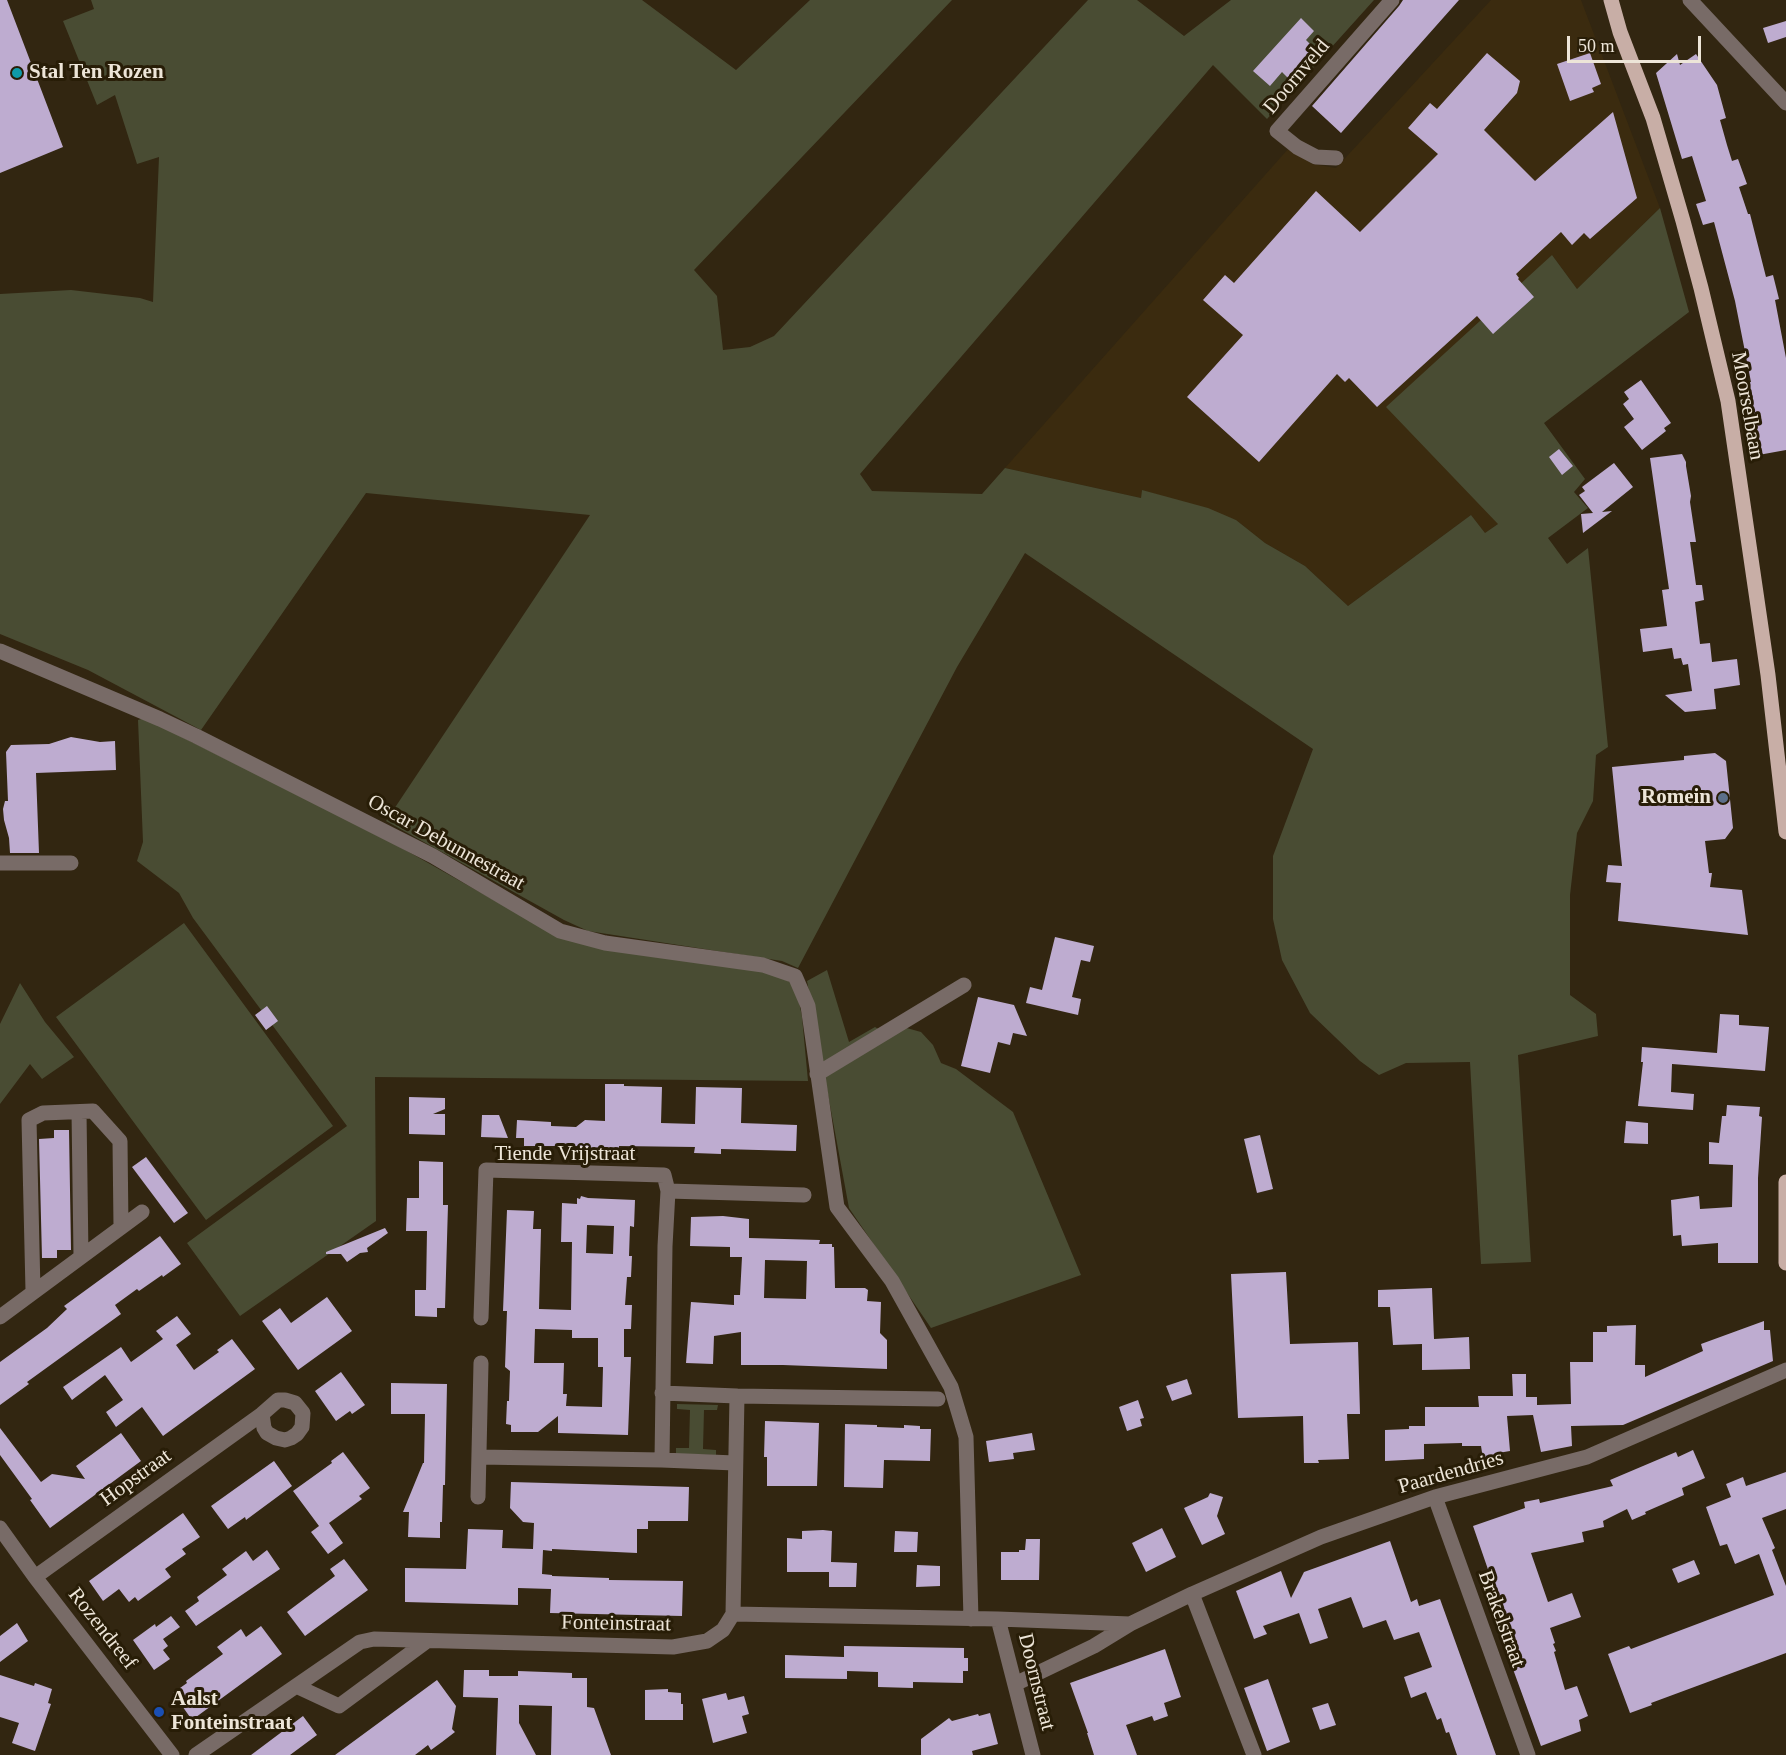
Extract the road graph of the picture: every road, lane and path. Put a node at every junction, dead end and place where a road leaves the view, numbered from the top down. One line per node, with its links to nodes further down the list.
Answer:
1 (1392, 0): 5 (street, Doornveld)
2 (1611, 0): 7 (main road, Moorselbaan)
3 (1690, 0): 4 (street)
4 (1786, 104)
5 (1336, 158)
6 (0, 651): 11 (street, Oscar Debunnestraat)
7 (1786, 832)
8 (70, 862): 9 (street)
9 (0, 863)
10 (964, 985): 11 (street)
11 (817, 1074): 38 (street, Oscar Debunnestraat)
12 (79, 1112): 17 (street); 18 (street); 20 (street)
13 (1786, 1182): 19 (main road)
14 (668, 1191): 15 (street); 22 (street, Tiende Vrijstraat); 25 (street)
15 (804, 1196)
16 (142, 1212): 17 (street)
17 (121, 1227): 18 (street)
18 (81, 1256): 20 (street)
19 (1786, 1263)
20 (33, 1291): 21 (street)
21 (0, 1317)
22 (481, 1318)
23 (481, 1363): 29 (street)
24 (1786, 1370): 33 (street, Paardendries)
25 (662, 1393): 26 (street); 30 (street)
26 (736, 1396): 27 (street); 31 (street)
27 (938, 1399)
28 (262, 1414): 35 (street, Hopstraat)
29 (479, 1457): 30 (street); 32 (street)
30 (662, 1460): 31 (street)
31 (735, 1463): 37 (street)
32 (478, 1497)
33 (1435, 1497): 36 (street, Paardendries); 48 (street, Brakelstraat)
34 (0, 1528): 35 (street, Rozendreef)
35 (35, 1577): 44 (street, Rozendreef)
36 (1192, 1594): 40 (street, Paardendries); 47 (street)
37 (733, 1614): 38 (street); 41 (street, Fonteinstraat)
38 (971, 1619): 39 (street, Paardendries)
39 (998, 1619): 40 (street, Paardendries); 42 (street, Doornstraat)
40 (1130, 1624): 42 (street, Paardendries)
41 (428, 1641): 43 (street, Fonteinstraat); 43 (street)
42 (1015, 1684): 46 (street, Doornstraat)
43 (296, 1686): 45 (street, Fonteinstraat)
44 (172, 1755)
45 (196, 1755)
46 (1033, 1755)
47 (1254, 1755)
48 (1528, 1755)

